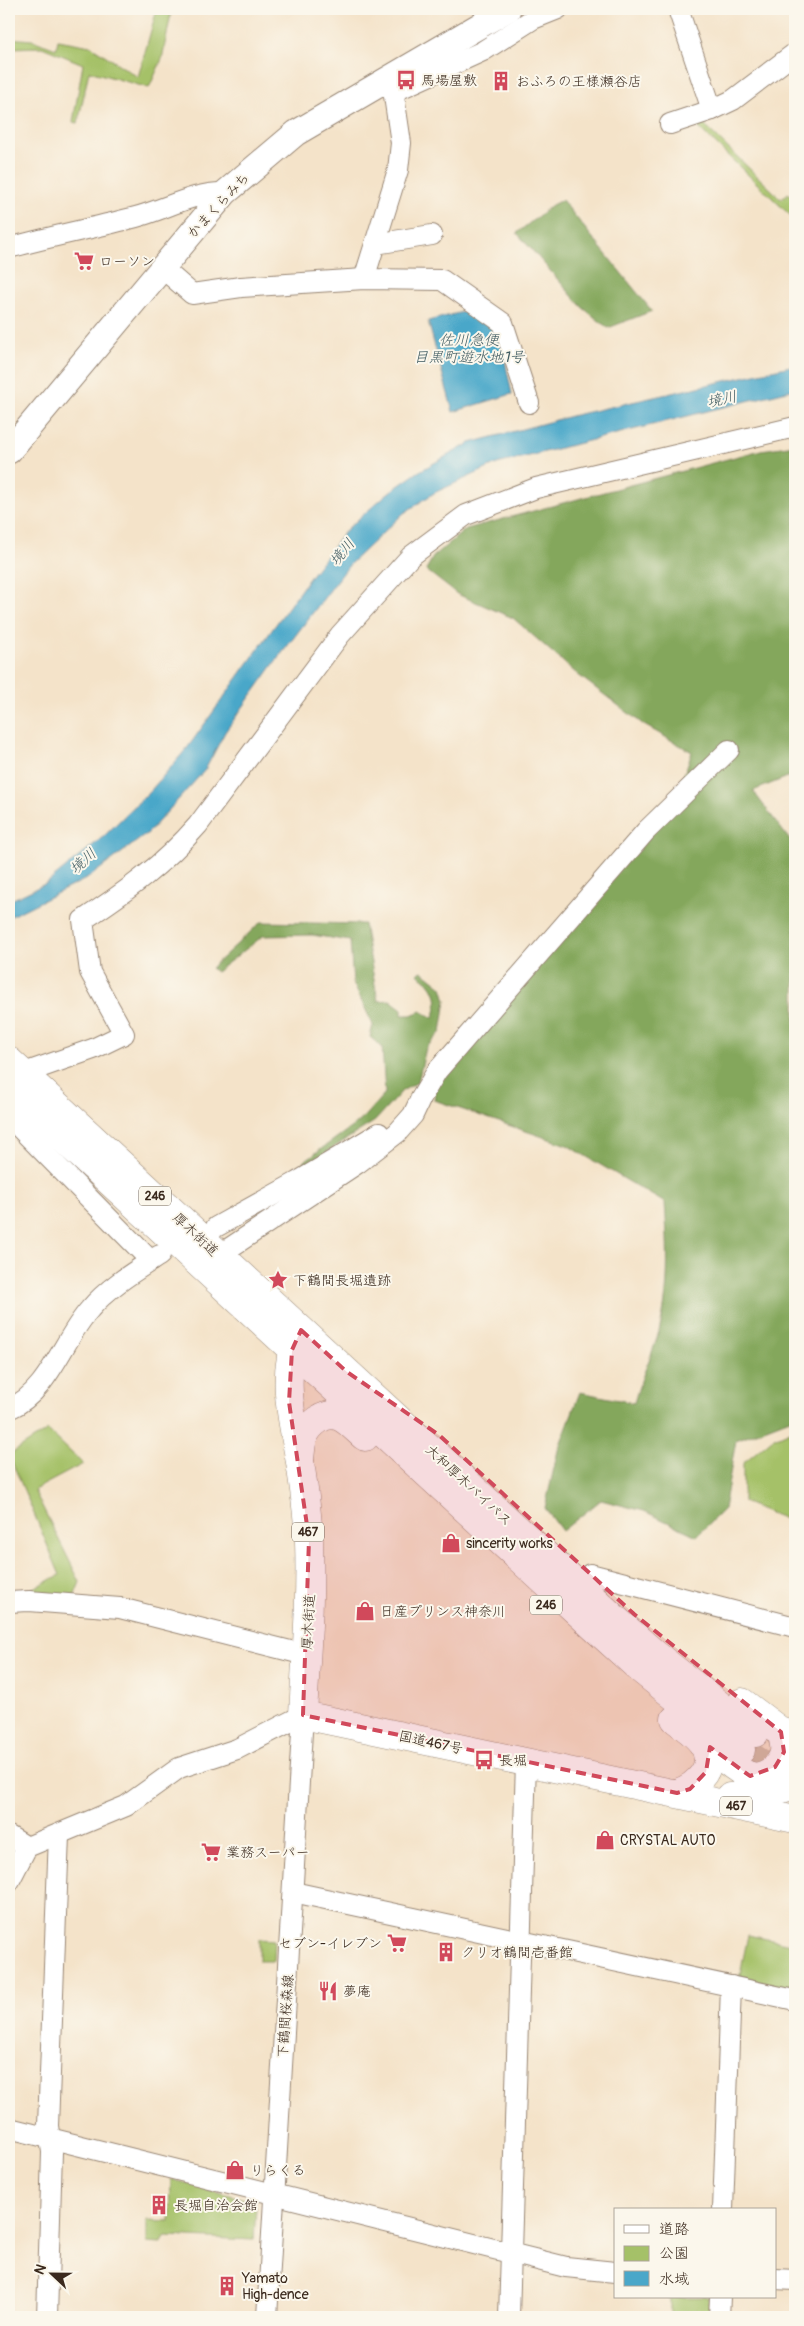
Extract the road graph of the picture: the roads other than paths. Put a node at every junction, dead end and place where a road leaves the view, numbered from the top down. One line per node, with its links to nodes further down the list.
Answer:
1 (508, 9): 5 (main road, かまくらみち)
2 (558, 9): 5 (street)
3 (678, 9): 6 (street)
4 (795, 53): 6 (street)
5 (392, 84): 8 (main road, かまくらみち); 10 (street)
6 (712, 110): 7 (street)
7 (670, 124)
8 (225, 193): 11 (street); 12 (main road, かまくらみち)
9 (432, 235): 10 (street)
10 (376, 244): 13 (street)
11 (9, 248)
12 (162, 268): 13 (street); 16 (main road, かまくらみち)
13 (364, 279): 14 (street)
14 (529, 403)
15 (795, 427): 18 (street)
16 (9, 451)
17 (729, 750): 19 (street)
18 (12, 1081): 22 (highway, 厚木街道 / 246); 23 (highway, 厚木街道 / 246)
19 (421, 1098): 21 (street); 22 (street)
20 (9, 1117): 25 (street)
21 (216, 1227)
22 (219, 1255): 23 (highway, 厚木街道 / 246)
23 (296, 1340): 24 (highway, 大和厚木バイパス / 246); 26 (highway, 大和厚木バイパス / 246); 27 (highway, 厚木街道 / 467)
24 (347, 1372): 28 (highway); 34 (highway, 大和厚木バイパス / 246)
25 (9, 1409)
26 (369, 1432): 27 (highway); 33 (highway, 246); 34 (highway, 大和厚木バイパス / 246)
27 (300, 1461): 31 (highway, 厚木街道 / 467)
28 (590, 1574): 30 (street); 34 (highway)
29 (9, 1602): 31 (street)
30 (795, 1628)
31 (306, 1655): 32 (highway, 厚木街道 / 467)
32 (303, 1716): 35 (highway, 国道467号 / 467); 39 (street); 43 (street, 下鶴間桜森線)
33 (694, 1734): 34 (highway); 37 (highway, 246)
34 (768, 1739)
35 (526, 1762): 37 (highway, 国道467号 / 467); 44 (street)
36 (795, 1785): 37 (highway, 国道467号 / 467)
37 (677, 1793): 38 (highway, 国道467号 / 467)
38 (795, 1820)
39 (59, 1835): 41 (street); 48 (street)
40 (9, 1836): 41 (street)
41 (27, 1847): 42 (street)
42 (9, 1882)
43 (293, 1892): 44 (street); 49 (street, 下鶴間桜森線)
44 (520, 1942): 45 (street); 51 (street)
45 (731, 1986): 46 (street); 50 (street)
46 (795, 2000)
47 (9, 2128): 48 (street)
48 (50, 2138): 49 (street); 56 (street)
49 (274, 2194): 51 (street); 57 (street, 下鶴間桜森線)
50 (723, 2208)
51 (511, 2254): 52 (street); 58 (street)
52 (614, 2272)
53 (776, 2279): 54 (street)
54 (795, 2280)
55 (720, 2298): 59 (street)
56 (47, 2317)
57 (267, 2317)
58 (509, 2317)
59 (720, 2317)

